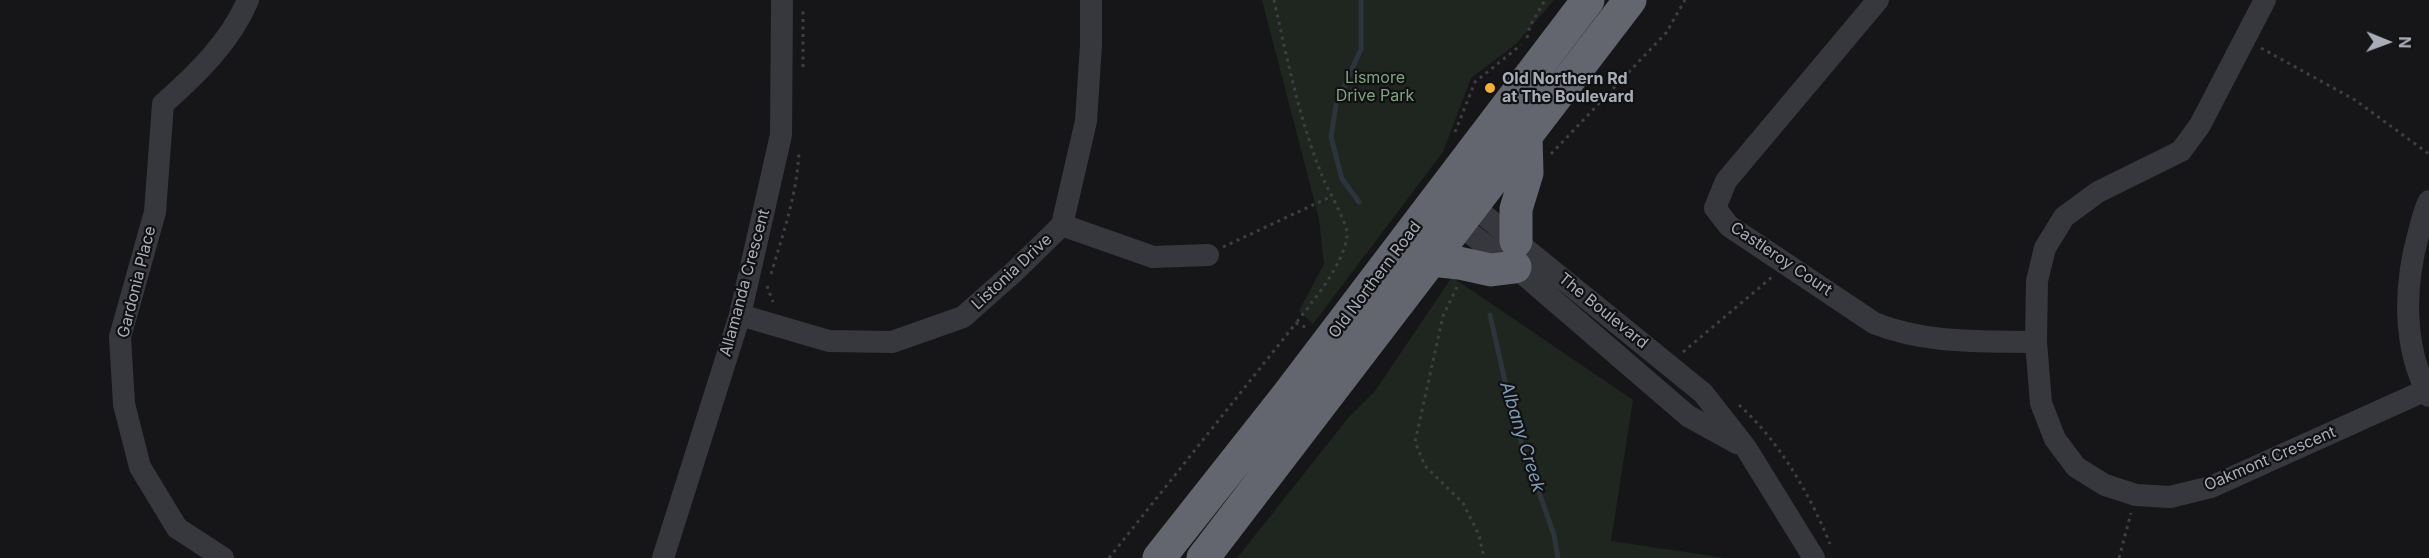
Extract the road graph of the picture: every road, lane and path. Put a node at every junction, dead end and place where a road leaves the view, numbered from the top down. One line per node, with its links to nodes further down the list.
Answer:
1 (248, 0): 37 (street, Gardonia Place)
2 (782, 0): 27 (street, Allamanda Crescent)
3 (1091, 0): 21 (street, Listonia Drive)
4 (1274, 0): 18 (path)
5 (1545, 0): 13 (path)
6 (1588, 0): 17 (highway, Old Northern Road)
7 (1630, 0): 15 (highway, Old Northern Road)
8 (1685, 0): 15 (path)
9 (1878, 0): 25 (street, Castleroy Court)
10 (2265, 0): 12 (street, Oakmont Crescent)
11 (1533, 35): 13 (path)
12 (2246, 39): 16 (path); 30 (street, Oakmont Crescent)
13 (1526, 40): 14 (path)
14 (1451, 142)
15 (1538, 146): 20 (highway, Old Northern Road); 22 (highway)
16 (2429, 154)
17 (1441, 195): 20 (street, The Boulevard); 40 (highway, Old Northern Road)
18 (1330, 197): 23 (path); 28 (path)
19 (2429, 201): 32 (street)
20 (1466, 217): 22 (street, The Boulevard); 24 (highway, Old Northern Road)
21 (1062, 225): 23 (street); 27 (street, Listonia Drive)
22 (1516, 254): 24 (highway); 31 (street, The Boulevard); 34 (street, The Boulevard)
23 (1208, 255)
24 (1432, 260): 41 (highway, Old Northern Road)
25 (1787, 264): 30 (street, Castleroy Court); 31 (path)
26 (1458, 285): 42 (path)
27 (740, 315): 38 (street, Allamanda Crescent)
28 (1296, 323): 29 (path); 39 (path)
29 (1312, 330)
30 (2036, 342): 35 (street, Oakmont Crescent)
31 (1675, 355): 34 (street, The Boulevard)
32 (2427, 393): 35 (street, Oakmont Crescent)
33 (1736, 402): 36 (path)
34 (1746, 448): 36 (street, The Boulevard)
35 (2136, 495): 43 (path)
36 (1823, 554)
37 (223, 558)
38 (663, 558)
39 (1109, 558)
40 (1159, 558)
41 (1203, 558)
42 (1484, 558)
43 (2119, 558)

